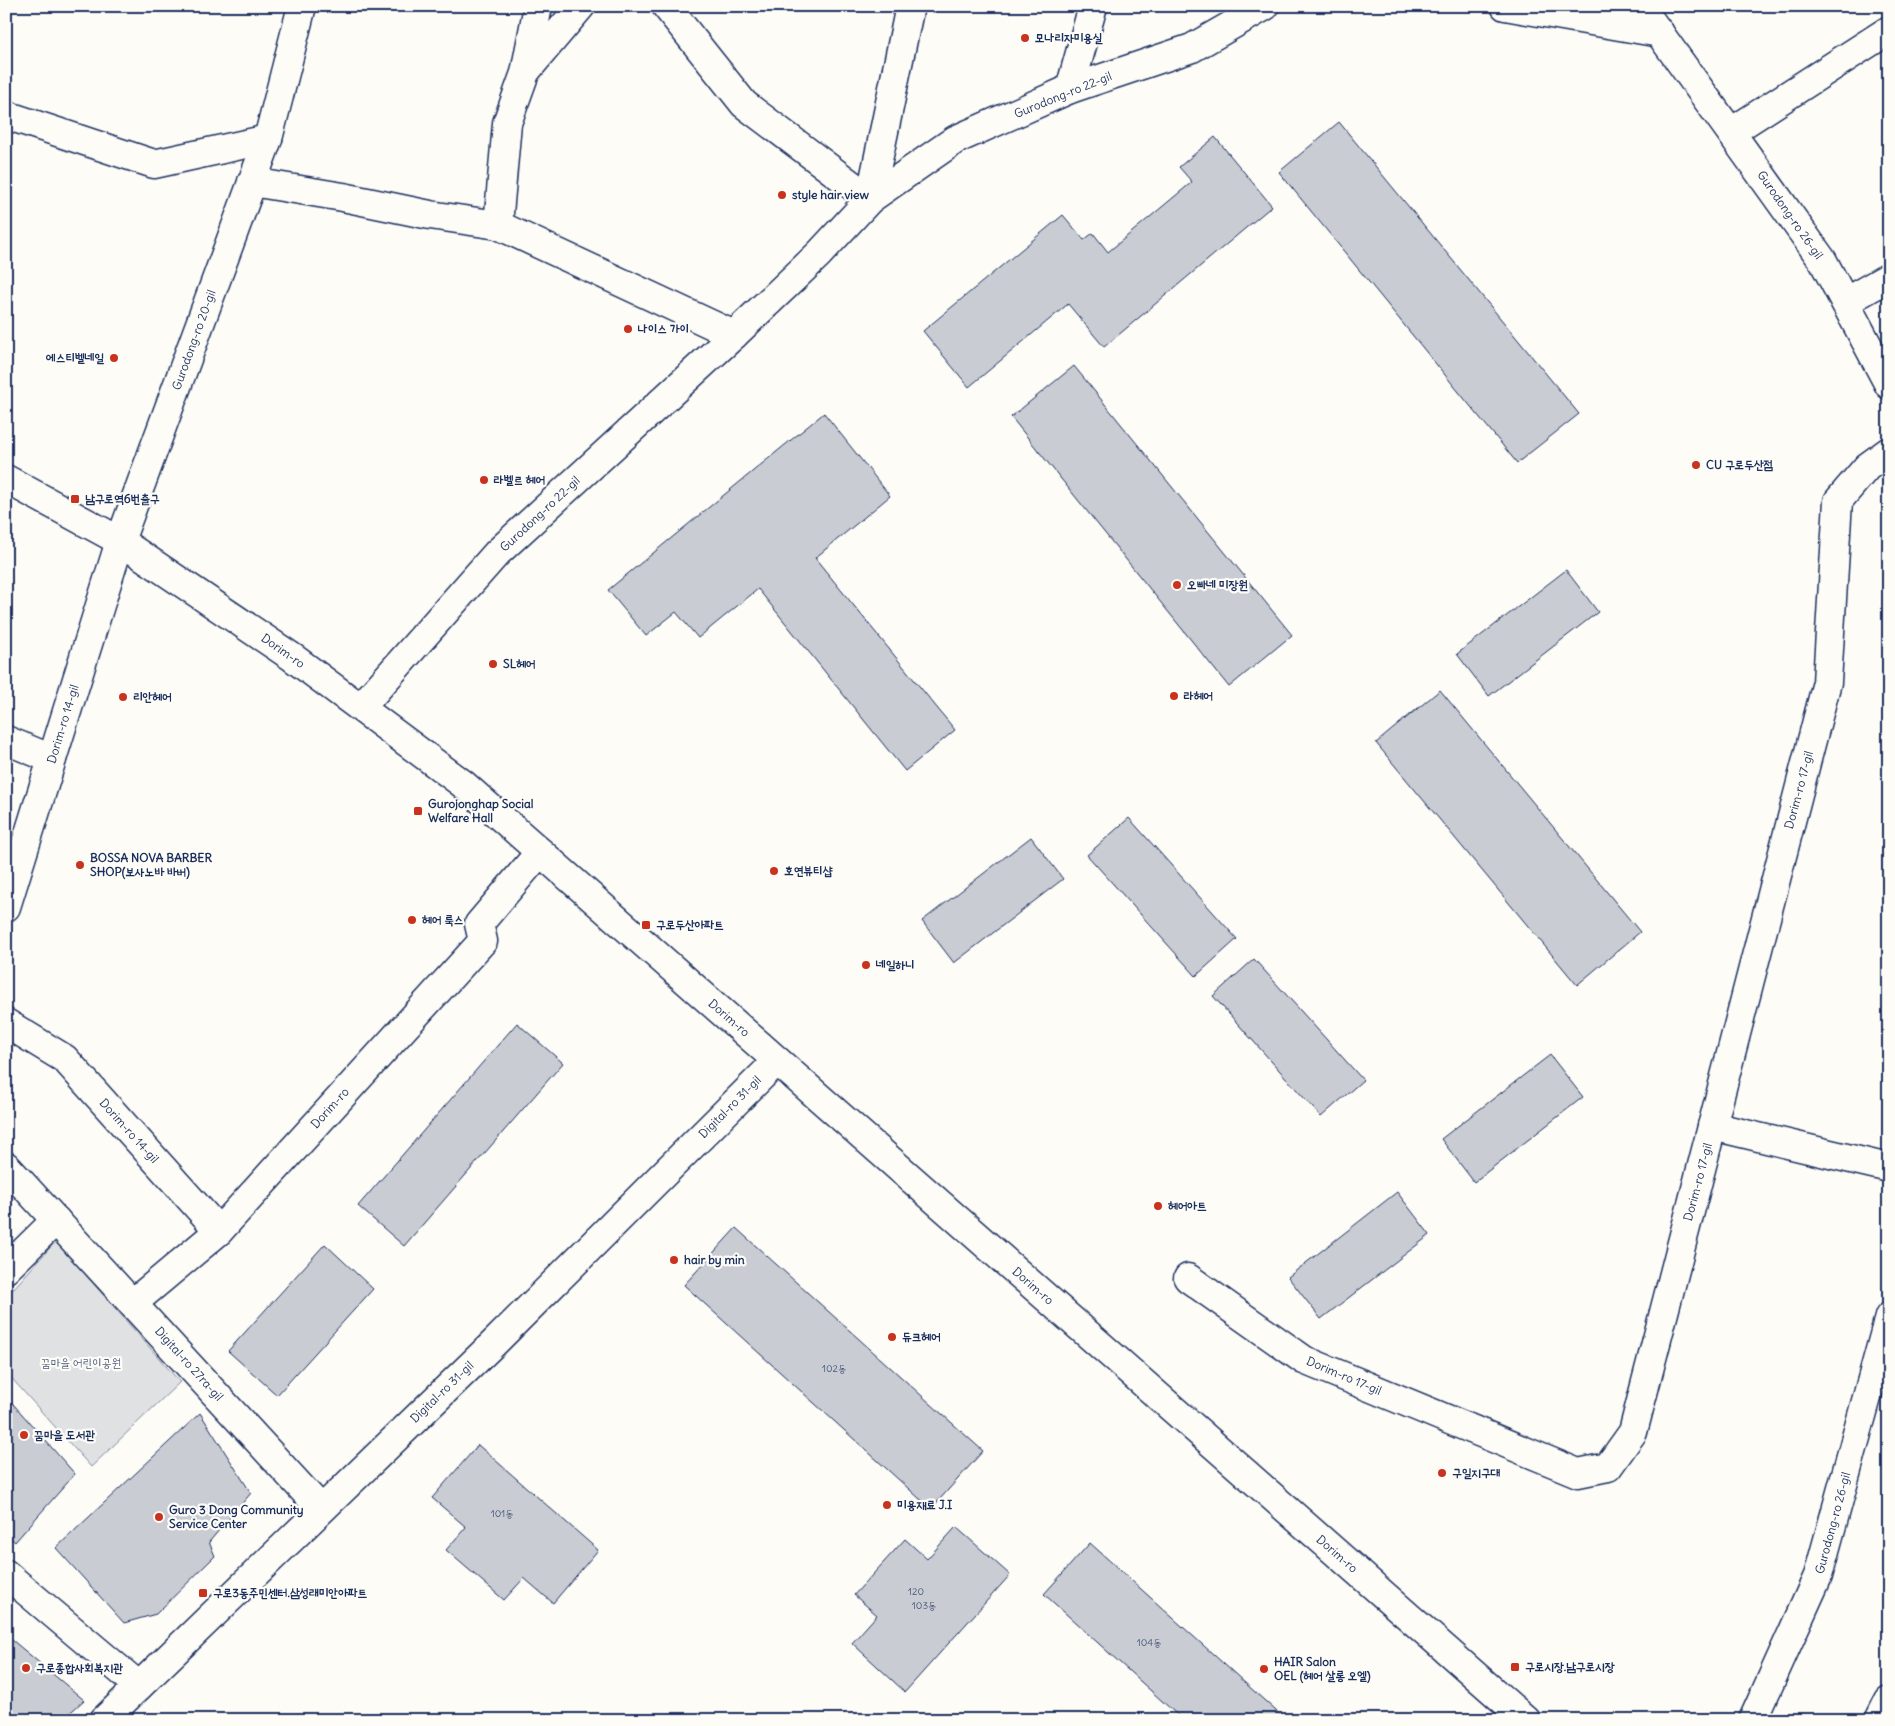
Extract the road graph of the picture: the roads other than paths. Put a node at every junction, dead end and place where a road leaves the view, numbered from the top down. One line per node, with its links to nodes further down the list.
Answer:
1 (302, 6): 16 (street, Gurodong-ro 20-gil)
2 (538, 6): 12 (street)
3 (581, 6): 12 (street)
4 (666, 6): 18 (street)
5 (910, 6): 18 (street)
6 (1093, 6): 13 (street)
7 (1265, 6): 13 (street, Gurodong-ro 22-gil)
8 (1505, 6): 11 (street)
9 (1640, 6): 11 (street, Gurodong-ro 26-gil)
10 (1889, 30): 15 (street)
11 (1660, 33): 15 (street, Gurodong-ro 26-gil)
12 (526, 72): 19 (street)
13 (1070, 90): 18 (street, Gurodong-ro 22-gil)
14 (6, 115): 16 (street)
15 (1731, 132): 21 (street, Gurodong-ro 26-gil)
16 (268, 139): 17 (street, Gurodong-ro 20-gil)
17 (252, 182): 19 (street); 26 (street, Gurodong-ro 20-gil)
18 (870, 199): 22 (street, Gurodong-ro 22-gil)
19 (498, 225): 22 (street)
20 (1889, 277): 21 (street)
21 (1845, 302): 23 (street, Gurodong-ro 26-gil)
22 (734, 335): 27 (street, Gurodong-ro 22-gil)
23 (1889, 385)
24 (1889, 451): 34 (street, Dorim-ro 17-gil)
25 (6, 479): 26 (street, Dorim-ro)
26 (120, 541): 27 (street, Dorim-ro); 29 (street, Dorim-ro 14-gil)
27 (361, 707): 30 (street, Dorim-ro)
28 (6, 740): 29 (street)
29 (52, 760): 31 (street, Dorim-ro 14-gil)
30 (540, 852): 33 (street, Dorim-ro); 38 (street, Dorim-ro)
31 (6, 907)
32 (6, 1023): 38 (street, Dorim-ro 14-gil)
33 (777, 1060): 43 (street, Digital-ro 31-gil); 48 (street, Dorim-ro)
34 (1712, 1126): 36 (street); 40 (street, Dorim-ro 17-gil)
35 (6, 1166): 37 (street, Digital-ro 27ra-gil)
36 (1889, 1168)
37 (56, 1220): 39 (street); 41 (street, Digital-ro 27ra-gil)
38 (219, 1231): 41 (street, Dorim-ro)
39 (6, 1269)
40 (1188, 1278)
41 (133, 1303): 43 (street, Digital-ro 27ra-gil)
42 (1889, 1317): 49 (street, Gurodong-ro 26-gil)
43 (321, 1509): 45 (street, Digital-ro 31-gil)
44 (6, 1574): 45 (street)
45 (139, 1686): 47 (street, Digital-ro 31-gil)
46 (1889, 1700): 50 (street)
47 (104, 1720)
48 (1526, 1720)
49 (1753, 1720)
50 (1878, 1720)

